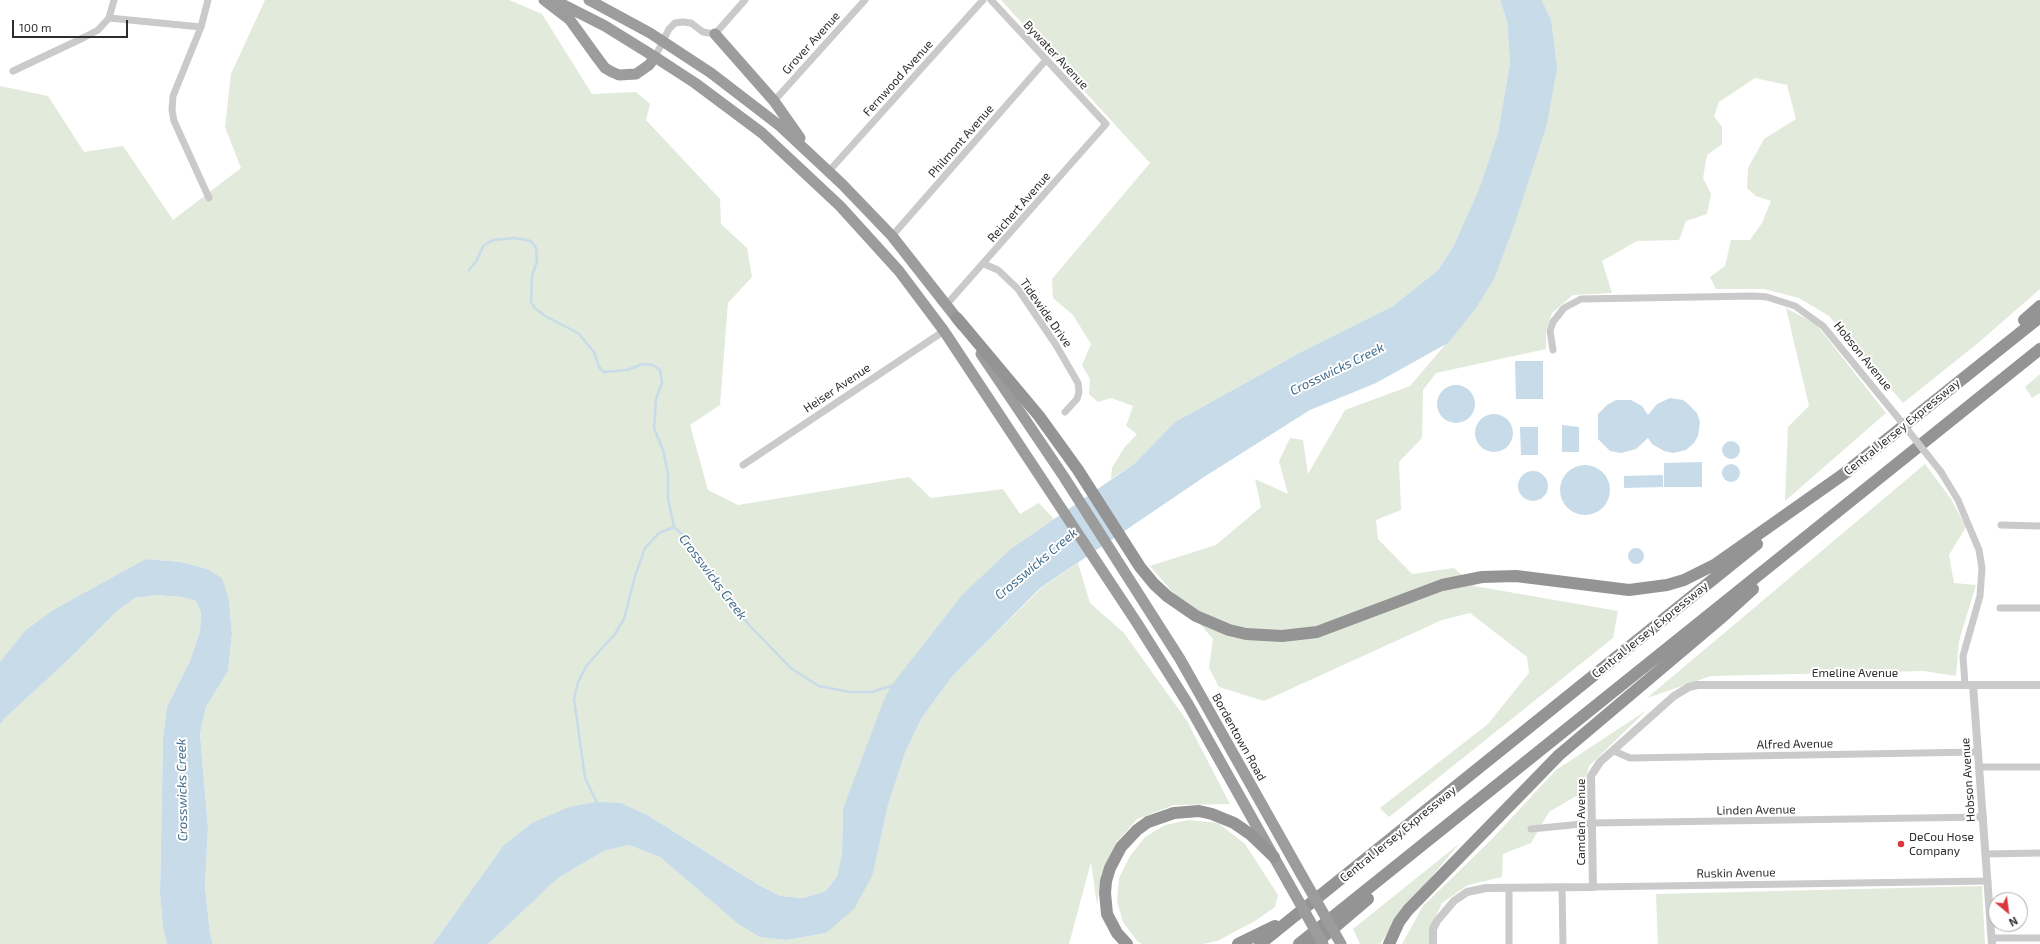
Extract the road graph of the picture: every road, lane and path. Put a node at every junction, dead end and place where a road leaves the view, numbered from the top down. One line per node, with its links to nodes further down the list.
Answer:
1 (114, 0): 10 (street)
2 (208, 0): 11 (street)
3 (544, 0): 14 (highway)
4 (554, 0): 14 (highway)
5 (589, 0): 13 (highway)
6 (745, 0): 12 (street)
7 (865, 0): 17 (street, Grover Avenue)
8 (983, 0): 20 (street, Fernwood Avenue)
9 (991, 0): 15 (street, Bywater Avenue)
10 (109, 18): 11 (street); 16 (street)
11 (201, 27): 21 (street)
12 (715, 34): 13 (street); 17 (highway)
13 (662, 41): 14 (street); 19 (highway)
14 (655, 57): 28 (highway)
15 (1046, 60): 18 (street, Bywater Avenue); 22 (street, Philmont Avenue)
16 (13, 71)
17 (774, 101): 19 (highway)
18 (1106, 124): 23 (street, Reichert Avenue)
19 (812, 155): 20 (highway, Bordentown Road)
20 (829, 171): 22 (highway, Bordentown Road)
21 (209, 198)
22 (892, 236): 24 (highway, Bordentown Road)
23 (984, 264): 24 (street, Reichert Avenue); 31 (street, Tidewide Drive)
24 (947, 304): 27 (highway, Bordentown Road)
25 (2040, 306): 32 (highway)
26 (2040, 317): 32 (highway, Central Jersey Expressway)
27 (957, 318): 34 (highway); 67 (highway, Bordentown Road, bridge)
28 (944, 331): 33 (street, Heiser Avenue); 53 (highway)
29 (2040, 349): 35 (highway, Central Jersey Expressway)
30 (1553, 350): 40 (street, Hobson Avenue, bridge)
31 (1065, 412)
32 (1912, 419): 34 (highway, Central Jersey Expressway)
33 (743, 465)
34 (1848, 471): 58 (highway, Central Jersey Expressway)
35 (1830, 517): 47 (highway, Central Jersey Expressway); 68 (highway)
36 (2002, 526): 37 (street)
37 (2040, 526)
38 (2000, 608): 39 (street)
39 (2040, 608)
40 (1969, 685): 41 (street, Emeline Avenue); 42 (street, Emeline Avenue); 44 (street, Hobson Avenue)
41 (2040, 685)
42 (1674, 696): 43 (street, Camden Avenue)
43 (1614, 751): 44 (street, Alfred Avenue); 49 (street, Camden Avenue)
44 (1978, 752): 45 (street, Hobson Avenue)
45 (1979, 767): 46 (street); 48 (street, Hobson Avenue)
46 (2040, 767)
47 (1491, 790): 64 (highway, Central Jersey Expressway); 65 (highway)
48 (1983, 817): 49 (street, Linden Avenue); 52 (street, Hobson Avenue)
49 (1592, 824): 50 (street, Linden Avenue); 56 (street, Camden Avenue)
50 (1531, 829)
51 (2040, 853): 52 (street)
52 (1986, 854): 54 (street, Hobson Avenue)
53 (1274, 858): 61 (highway); 66 (highway, bridge)
54 (1988, 881): 56 (street, Ruskin Avenue); 60 (street, Hobson Avenue)
55 (1562, 887): 56 (street, Ruskin Avenue); 57 (street, Ruskin Avenue); 71 (street)
56 (1593, 887)
57 (1509, 888): 69 (street, Ruskin Avenue); 70 (street)
58 (1296, 916): 62 (highway); 63 (highway, Central Jersey Expressway)
59 (2040, 938): 60 (street)
60 (1992, 941)
61 (1127, 944)
62 (1238, 944)
63 (1260, 944)
64 (1299, 944)
65 (1315, 944)
66 (1323, 944)
67 (1341, 944)
68 (1389, 944)
69 (1433, 944)
70 (1509, 944)
71 (1563, 944)

